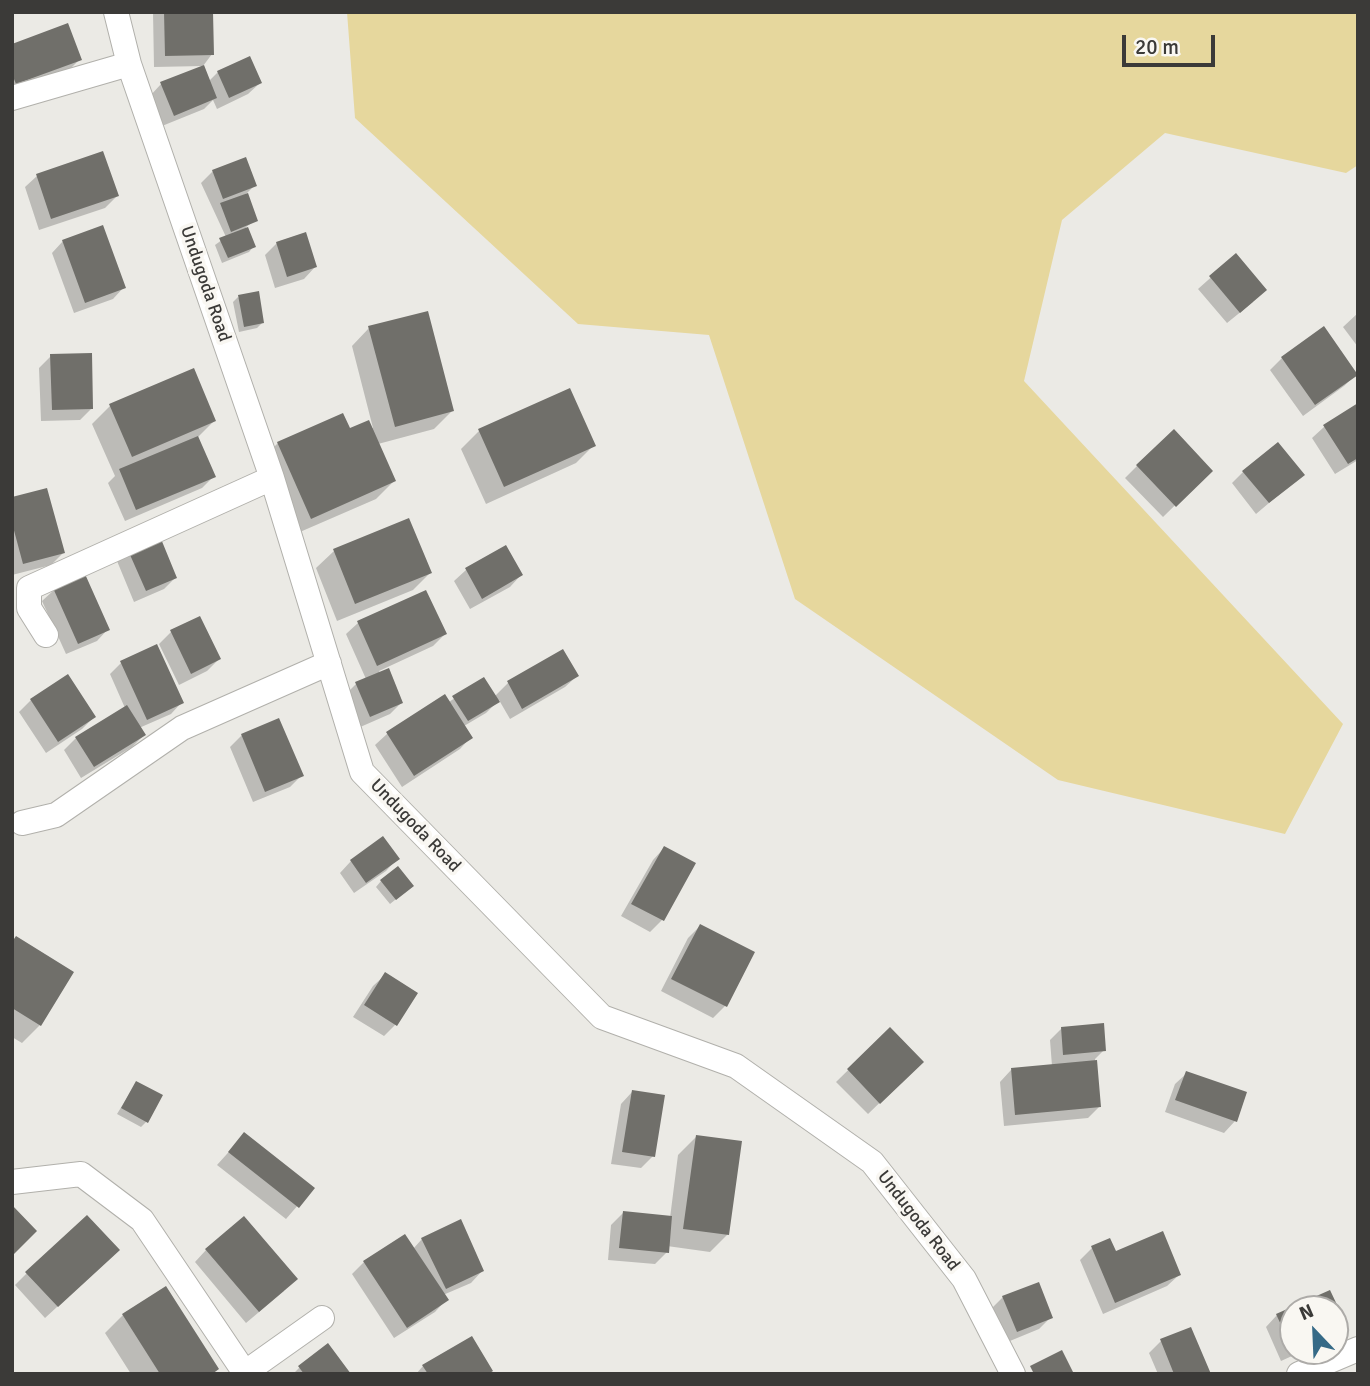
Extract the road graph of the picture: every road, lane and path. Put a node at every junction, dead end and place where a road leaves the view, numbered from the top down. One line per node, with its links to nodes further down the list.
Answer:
1 (116, 12): 2 (street, Undugoda Road)
2 (130, 64): 3 (street); 4 (street, Undugoda Road)
3 (12, 98)
4 (272, 478): 5 (street); 6 (street, Undugoda Road)
5 (46, 635)
6 (329, 663): 7 (street); 12 (street, Undugoda Road)
7 (22, 822)
8 (12, 1182): 11 (street)
9 (322, 1318): 11 (street)
10 (1358, 1349): 13 (street)
11 (244, 1373)
12 (1013, 1374)
13 (1299, 1374)

